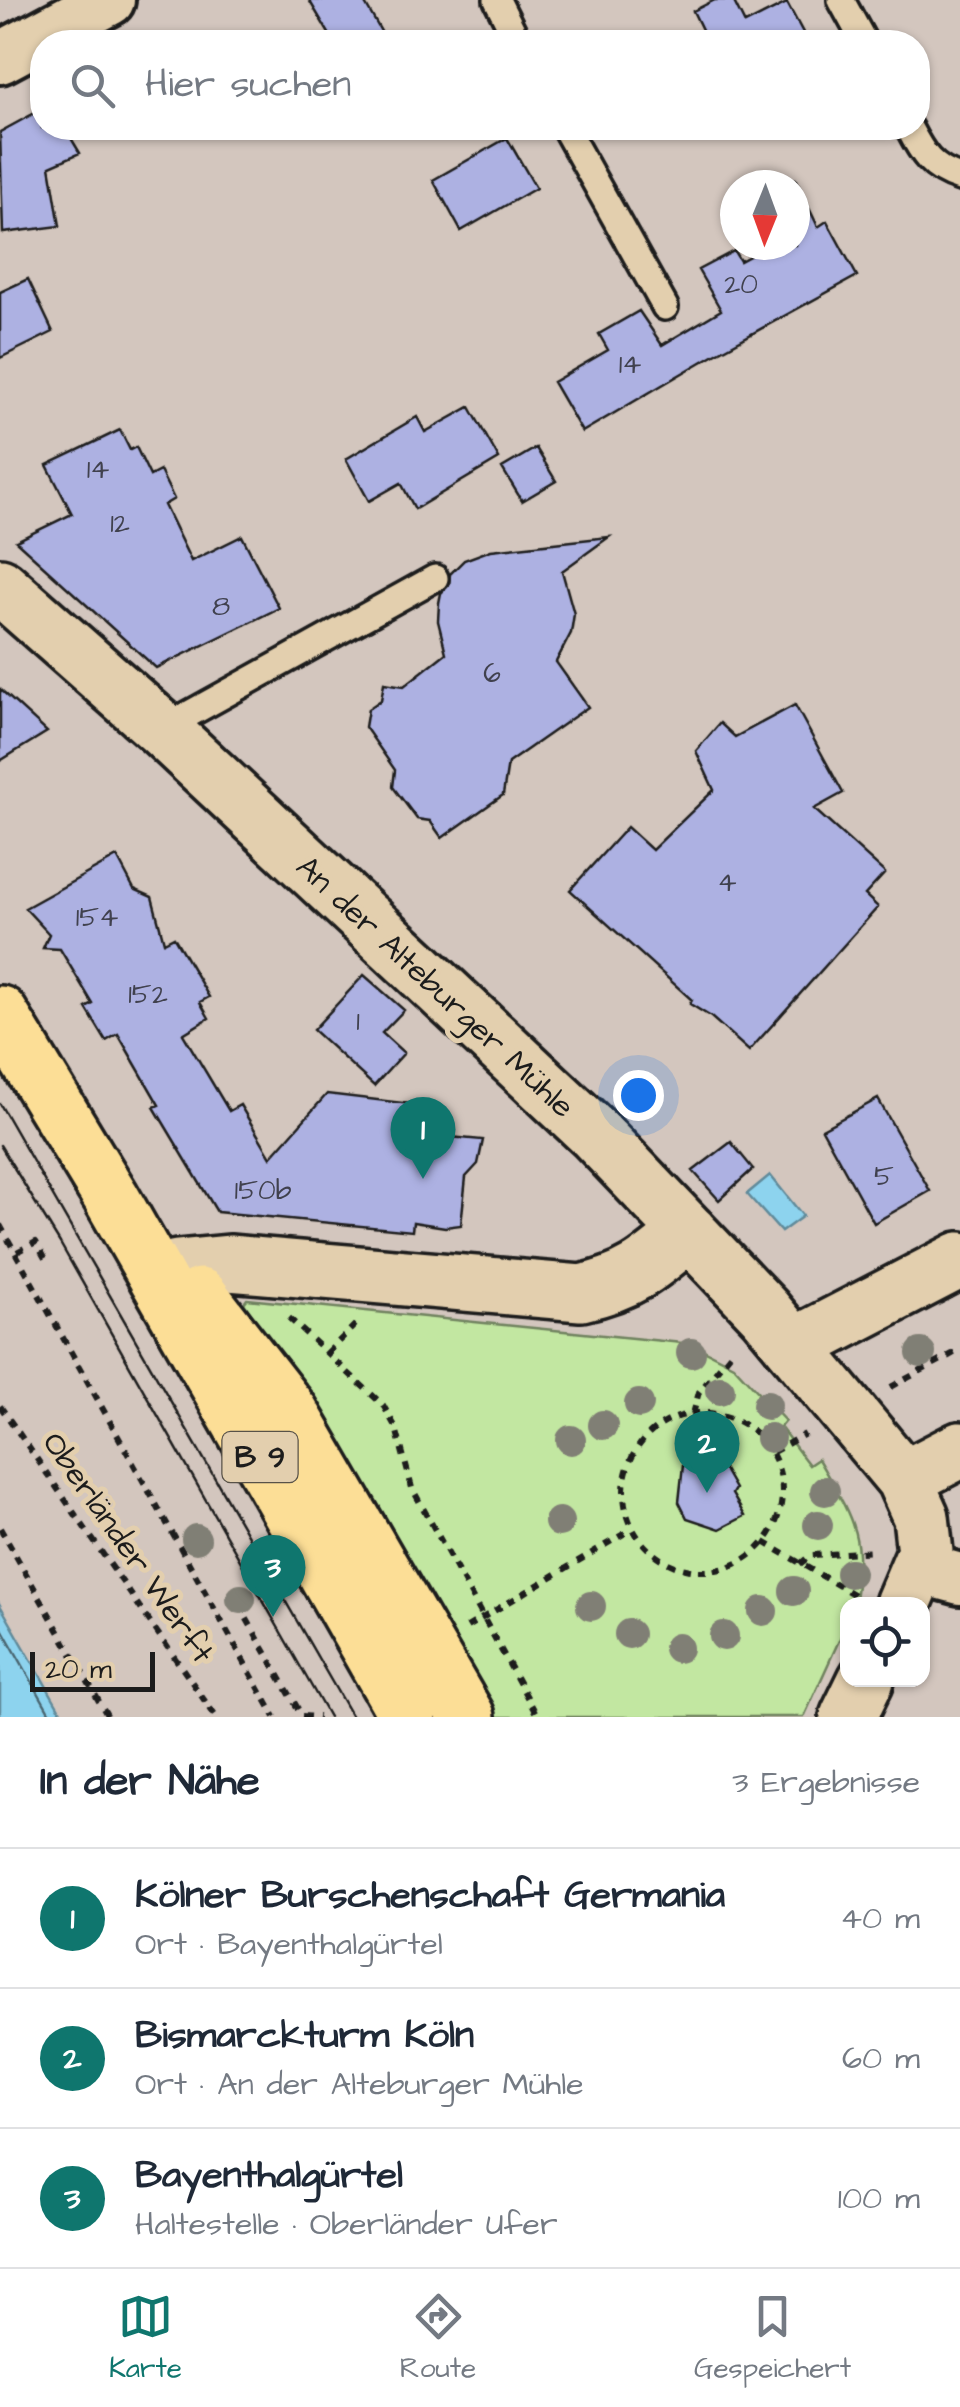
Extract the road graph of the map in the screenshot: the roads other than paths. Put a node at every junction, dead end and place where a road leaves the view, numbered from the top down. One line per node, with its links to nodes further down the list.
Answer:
1 (109, 0): 4 (street)
2 (497, 0): 5 (lane)
3 (841, 0): 6 (lane)
4 (53, 30)
5 (512, 30)
6 (857, 30)
7 (30, 42): 8 (street)
8 (0, 58)
9 (572, 140): 12 (lane)
10 (915, 140): 11 (lane)
11 (960, 178)
12 (665, 307)
13 (435, 578): 15 (lane)
14 (0, 586): 15 (main road, An der Alteburger Mühle)
15 (162, 730): 18 (main road, An der Alteburger Mühle)
16 (0, 1014): 17 (main road, B 9)
17 (111, 1197): 20 (main road, B 9); 25 (main road, B 9)
18 (689, 1232): 20 (main road); 21 (main road, An der Alteburger Mühle)
19 (960, 1260): 21 (main road)
20 (177, 1268): 25 (main road, B 9)
21 (779, 1329): 23 (main road, An der Alteburger Mühle)
22 (960, 1450): 23 (main road)
23 (911, 1558)
24 (863, 1687): 26 (main road)
25 (440, 1693)
26 (848, 1717)

